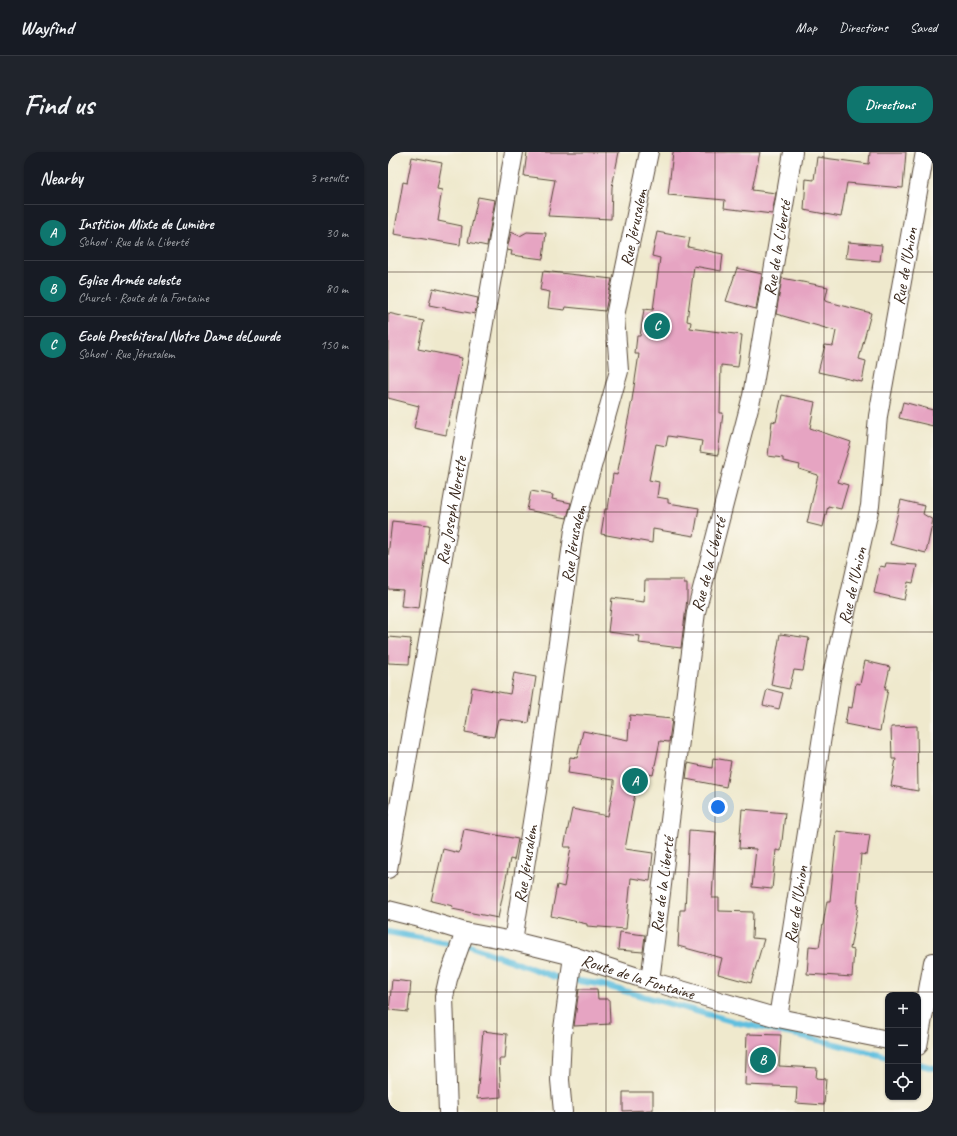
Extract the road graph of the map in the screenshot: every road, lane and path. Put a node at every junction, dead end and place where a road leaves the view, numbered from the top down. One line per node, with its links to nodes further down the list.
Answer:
1 (514, 152): 5 (street, Rue Joseph Nerette)
2 (649, 152): 8 (street, Rue Jérusalem)
3 (793, 152): 11 (street, Rue de la Liberté)
4 (925, 152): 12 (street, Rue de l'Union)
5 (388, 869)
6 (388, 910): 7 (street, Route de la Fontaine)
7 (465, 932): 8 (street, Route de la Fontaine); 17 (street)
8 (513, 941): 9 (street, Route de la Fontaine)
9 (573, 956): 11 (street, Route de la Fontaine); 18 (street)
10 (933, 962): 13 (street)
11 (650, 981): 12 (street, Route de la Fontaine)
12 (778, 1018): 14 (street, Route de la Fontaine)
13 (921, 1029)
14 (885, 1039)
15 (921, 1047): 16 (street)
16 (933, 1049)
17 (448, 1112)
18 (564, 1112)

